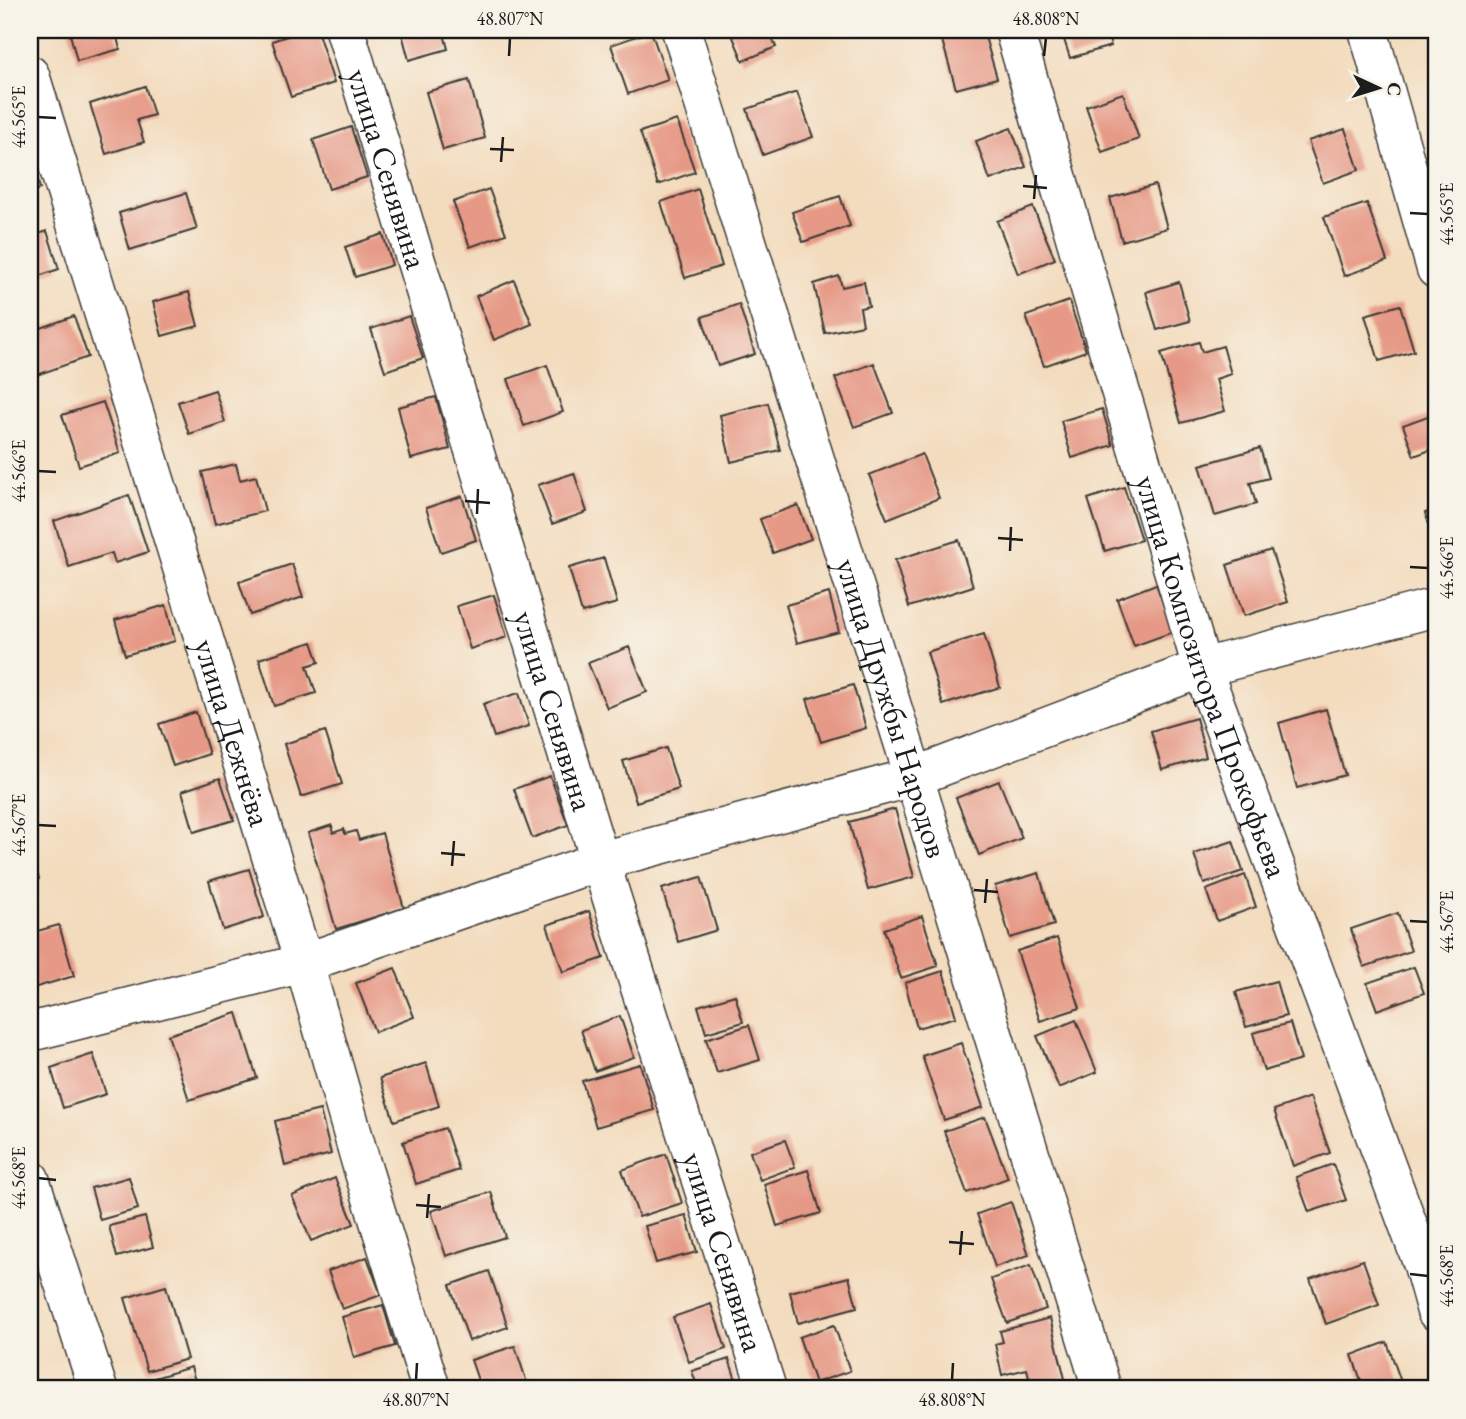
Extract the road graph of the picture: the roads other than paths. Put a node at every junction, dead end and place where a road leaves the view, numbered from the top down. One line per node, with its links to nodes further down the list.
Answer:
1 (345, 30): 10 (street, улица Сенявина)
2 (681, 30): 9 (street, улица Дружбы Народов)
3 (1014, 30): 8 (street, улица Композитора Прокофьева)
4 (1367, 30): 6 (street)
5 (30, 75): 11 (street, улица Дежнёва)
6 (1436, 269)
7 (1436, 607): 8 (street)
8 (1202, 668): 9 (street); 14 (street, улица Композитора Прокофьева)
9 (914, 777): 10 (street); 18 (street, улица Дружбы Народов)
10 (600, 861): 11 (street); 17 (street, улица Сенявина)
11 (304, 963): 12 (street); 16 (street, улица Дежнёва)
12 (30, 1032)
13 (30, 1180): 15 (street)
14 (1436, 1311)
15 (97, 1389)
16 (431, 1389)
17 (767, 1389)
18 (1101, 1389)

